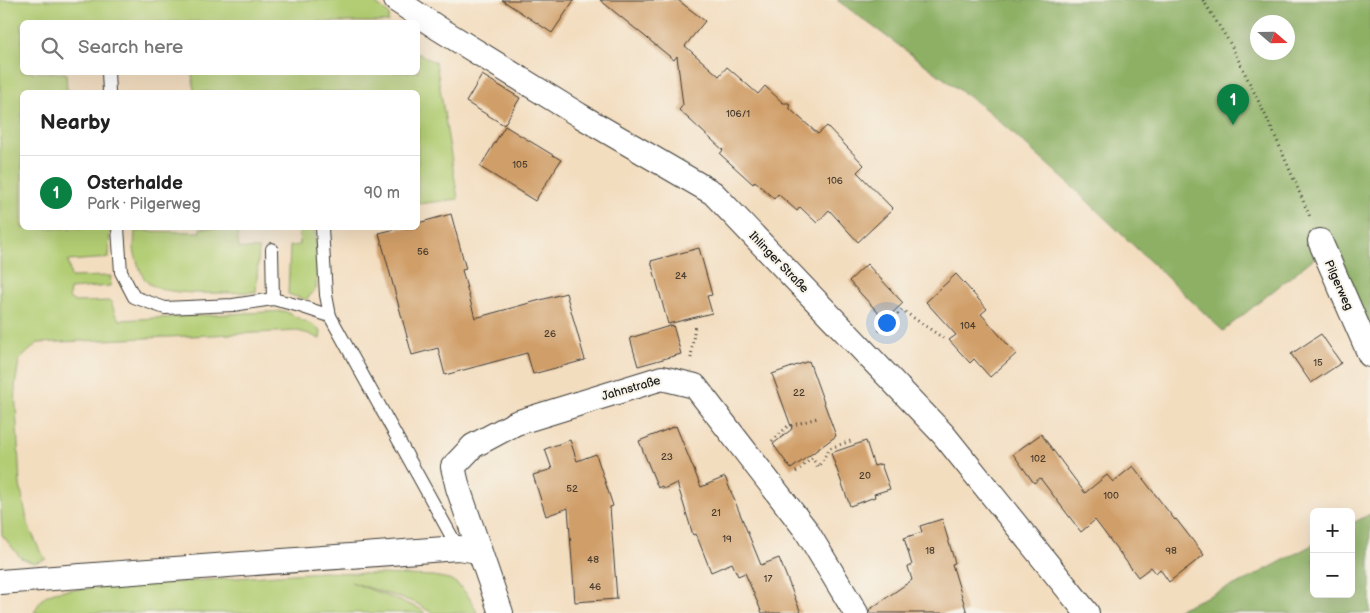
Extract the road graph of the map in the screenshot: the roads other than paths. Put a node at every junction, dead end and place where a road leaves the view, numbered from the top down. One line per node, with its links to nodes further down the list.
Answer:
1 (396, 0): 15 (street, Ihlinger Straße)
2 (108, 75): 3 (lane)
3 (109, 90)
4 (118, 230): 8 (lane)
5 (322, 230): 9 (lane)
6 (1320, 241): 10 (street, Pilgerweg)
7 (272, 249): 8 (lane)
8 (273, 299): 9 (lane)
9 (330, 316): 11 (lane)
10 (1370, 355)
11 (468, 549): 12 (street); 13 (street); 14 (street, Jahnstraße)
12 (0, 582)
13 (501, 613)
14 (856, 613)
15 (1087, 613)

